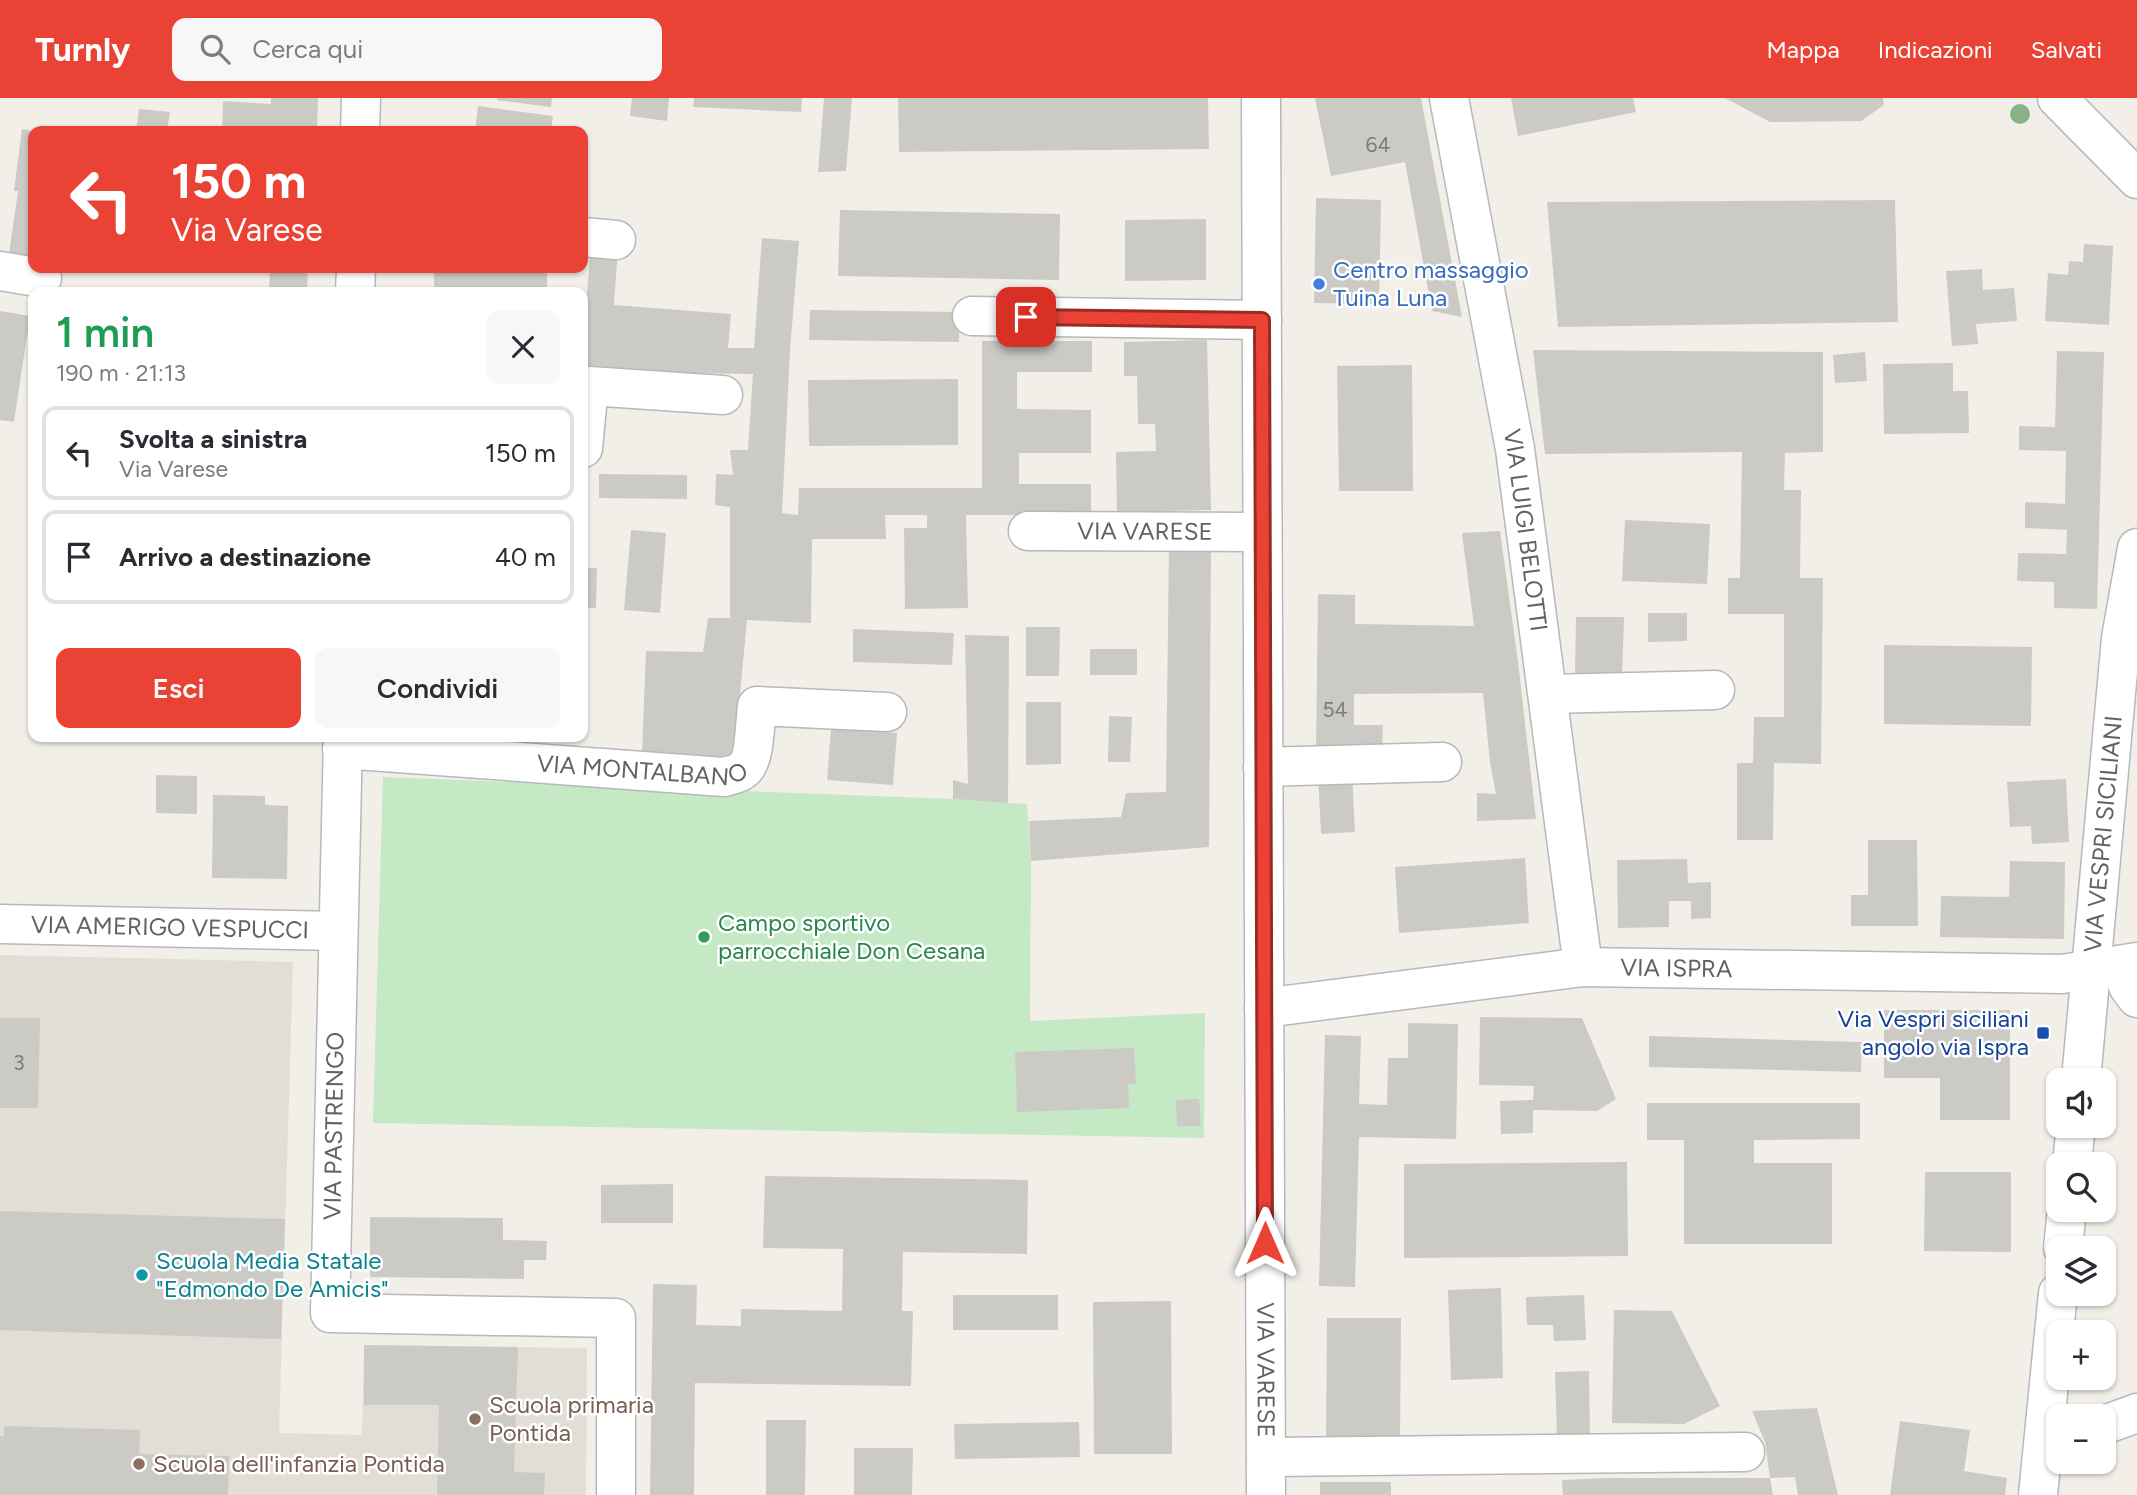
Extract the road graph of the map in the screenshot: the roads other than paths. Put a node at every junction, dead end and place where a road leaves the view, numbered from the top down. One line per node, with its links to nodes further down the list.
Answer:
1 (361, 98): 5 (street)
2 (1261, 98): 10 (street, VIA VARESE)
3 (1449, 98): 17 (street, VIA LUIGI BELOTTI)
4 (2057, 98): 6 (street)
5 (360, 126)
6 (2137, 179)
7 (0, 271): 8 (street)
8 (41, 278)
9 (972, 316): 10 (street)
10 (1262, 320): 14 (street, VIA VARESE)
11 (723, 395): 12 (street)
12 (588, 396)
13 (1028, 531): 14 (street, VIA VARESE)
14 (1262, 531): 21 (street, VIA VARESE)
15 (2137, 548): 25 (street, VIA VESPRI SICILIANI)
16 (1714, 690): 17 (street)
17 (1549, 694): 24 (street, VIA LUIGI BELOTTI)
18 (887, 712): 19 (street, VIA MONTALBANO)
19 (342, 743): 23 (street, VIA PASTRENGO)
20 (1442, 762): 21 (street)
21 (1263, 767): 26 (street, VIA VARESE)
22 (0, 924): 23 (street, VIA AMERIGO VESPUCCI)
23 (338, 931): 35 (street, VIA PASTRENGO)
24 (1583, 967): 25 (street, VIA ISPRA); 26 (street, VIA ISPRA)
25 (2122, 974): 27 (street, VIA VESPRI SICILIANI)
26 (1264, 1008): 33 (street, VIA VARESE)
27 (2086, 1068)
28 (2057, 1306): 29 (street)
29 (2052, 1404)
30 (2137, 1413): 31 (street)
31 (2116, 1421)
32 (1745, 1452): 33 (street)
33 (1266, 1457): 36 (street, VIA VARESE)
34 (2046, 1460): 37 (street)
35 (616, 1495)
36 (1266, 1495)
37 (2038, 1495)

